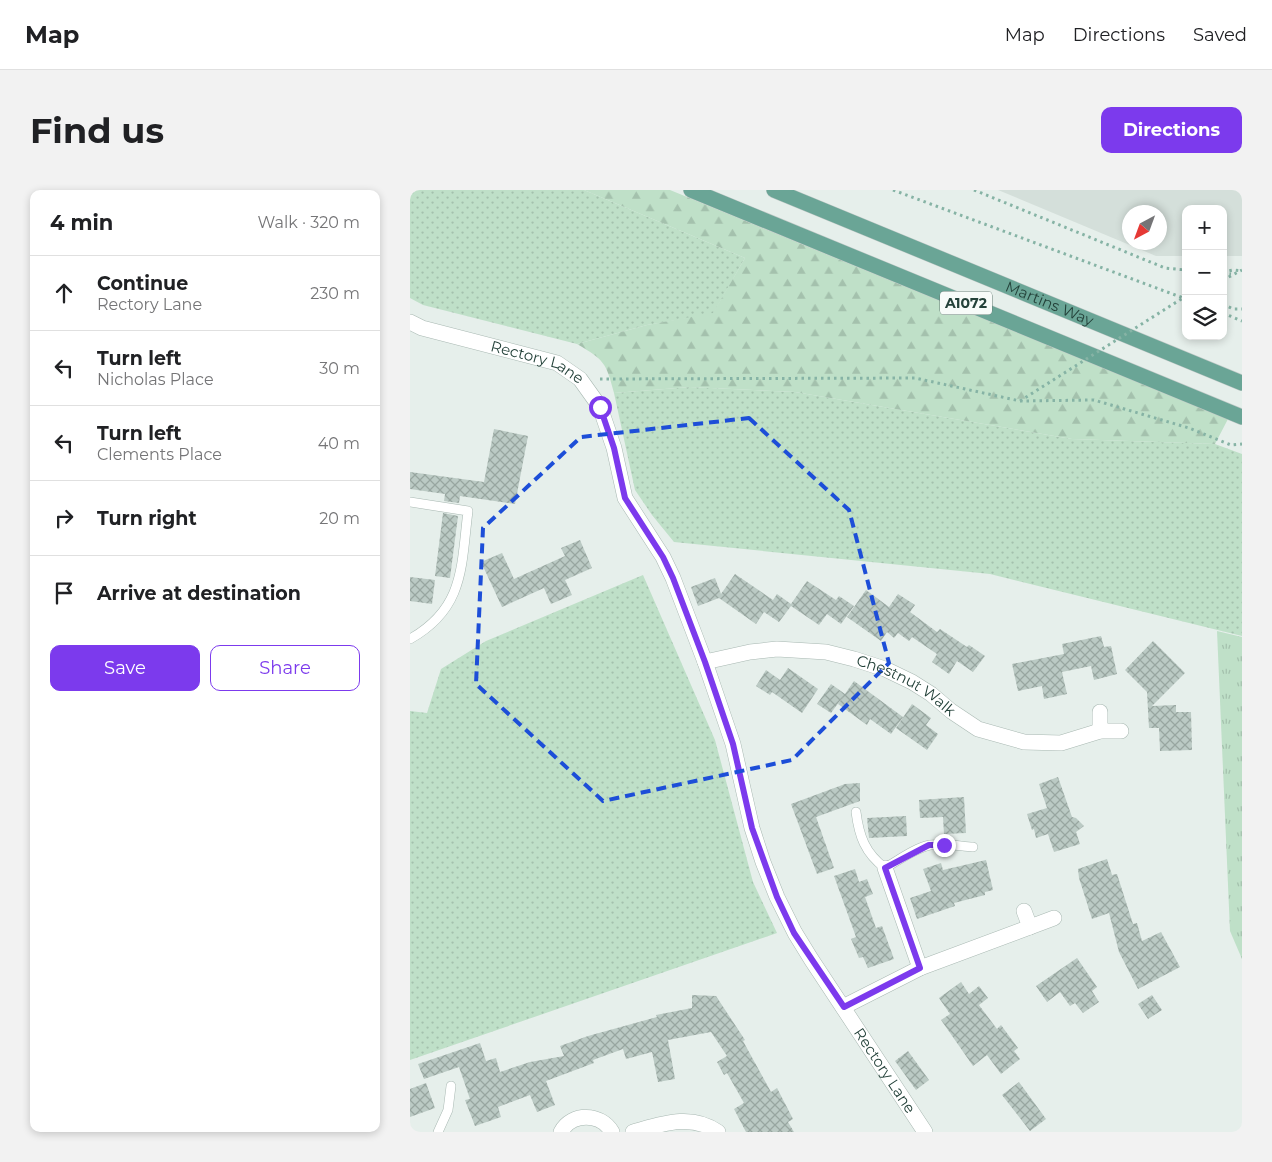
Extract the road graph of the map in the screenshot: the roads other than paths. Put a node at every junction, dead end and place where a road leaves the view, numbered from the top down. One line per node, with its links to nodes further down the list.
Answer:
1 (691, 190): 5 (main road, A1072)
2 (774, 190): 4 (main road, Martins Way / A1072)
3 (410, 322): 8 (street, Rectory Lane)
4 (1242, 383)
5 (1242, 417)
6 (410, 502): 7 (lane)
7 (410, 639)
8 (705, 662): 10 (street, Chestnut Walk); 19 (street, Rectory Lane)
9 (1100, 712): 10 (street)
10 (1100, 731): 11 (street, Chestnut Walk)
11 (1121, 731)
12 (856, 812): 14 (lane)
13 (973, 847): 14 (lane)
14 (885, 868): 18 (street)
15 (1024, 911): 17 (street)
16 (1054, 918): 17 (street)
17 (1030, 927): 18 (street)
18 (920, 968): 19 (street)
19 (844, 1007): 26 (street, Rectory Lane)
20 (451, 1086): 22 (lane)
21 (710, 1130): 25 (street)
22 (438, 1132)
23 (562, 1132): 24 (street)
24 (612, 1132)
25 (633, 1132)
26 (925, 1132)

